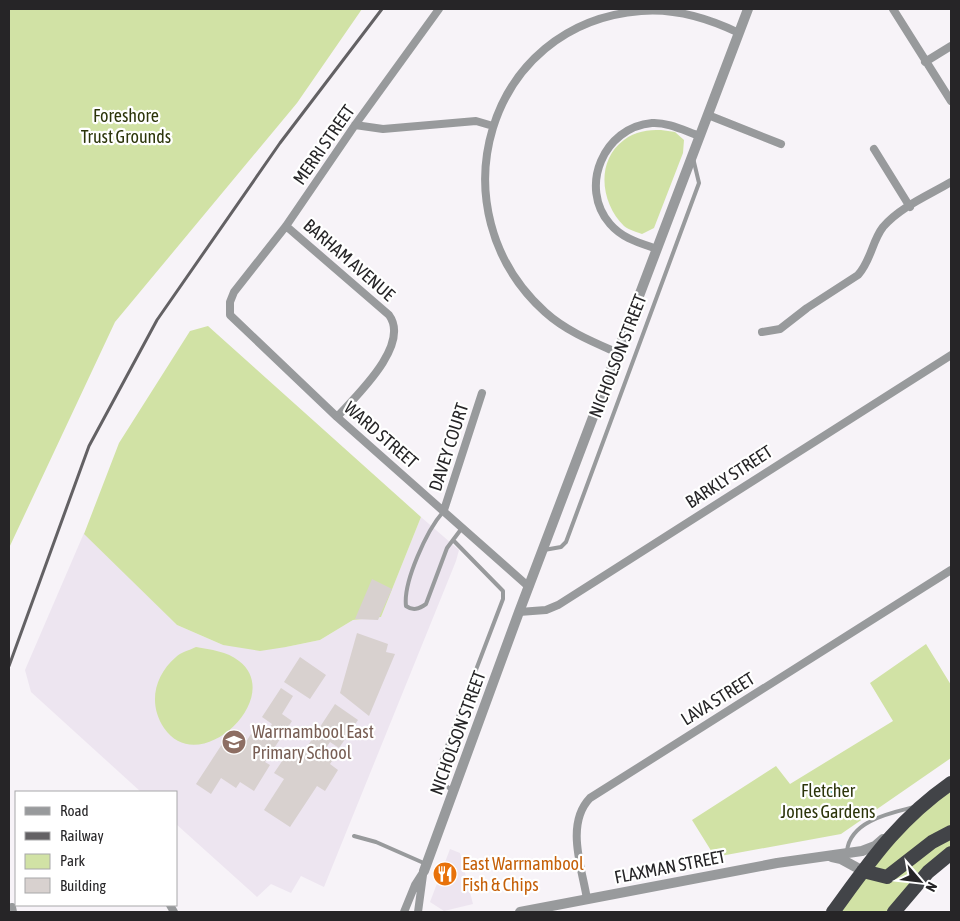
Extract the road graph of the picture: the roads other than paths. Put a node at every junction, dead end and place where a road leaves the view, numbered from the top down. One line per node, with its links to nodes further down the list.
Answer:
1 (439, 9): 9 (street, MERRI STREET)
2 (748, 9): 4 (street, NICHOLSON STREET)
3 (892, 9): 6 (street)
4 (739, 32): 8 (street, NICHOLSON STREET); 10 (street)
5 (951, 46): 6 (street)
6 (926, 62): 7 (street)
7 (951, 101)
8 (708, 115): 11 (street, NICHOLSON STREET); 12 (street)
9 (355, 125): 10 (street); 17 (street, MERRI STREET)
10 (493, 126): 21 (street)
11 (700, 136): 14 (street, NICHOLSON STREET); 18 (street)
12 (781, 144)
13 (874, 150): 16 (street)
14 (692, 156): 18 (street, NICHOLSON STREET); 28 (lane, NICHOLSON STREET)
15 (951, 182): 16 (street)
16 (910, 207): 20 (street)
17 (286, 226): 19 (street, MERRI STREET); 24 (street, BARHAM AVENUE)
18 (657, 249): 21 (street, NICHOLSON STREET)
19 (232, 297): 24 (street, WARD STREET)
20 (762, 332)
21 (618, 353): 28 (street, NICHOLSON STREET)
22 (950, 357): 31 (street, BARKLY STREET)
23 (482, 393): 25 (street, DAVEY COURT)
24 (337, 417): 25 (street, WARD STREET)
25 (444, 510): 26 (street, WARD STREET); 27 (lane)
26 (462, 528): 27 (lane); 30 (street, WARD STREET)
27 (453, 540): 33 (lane)
28 (542, 550): 30 (street, NICHOLSON STREET)
29 (951, 570): 42 (street, LAVA STREET)
30 (528, 587): 31 (street, NICHOLSON STREET)
31 (519, 612): 33 (street, NICHOLSON STREET)
32 (951, 783): 34 (highway)
33 (454, 791): 40 (street, NICHOLSON STREET)
34 (926, 802): 36 (highway); 39 (lane)
35 (951, 832): 41 (highway)
36 (892, 833): 39 (street, FLAXMAN STREET); 41 (highway)
37 (354, 836): 40 (lane)
38 (951, 853): 47 (highway)
39 (846, 857): 41 (street, FLAXMAN STREET); 42 (street, FLAXMAN STREET)
40 (425, 867): 43 (street, NICHOLSON STREET); 44 (street, NICHOLSON STREET)
41 (863, 871): 46 (highway)
42 (587, 899): 45 (street, FLAXMAN STREET)
43 (404, 912)
44 (418, 912)
45 (520, 912)
46 (832, 912)
47 (894, 912)

